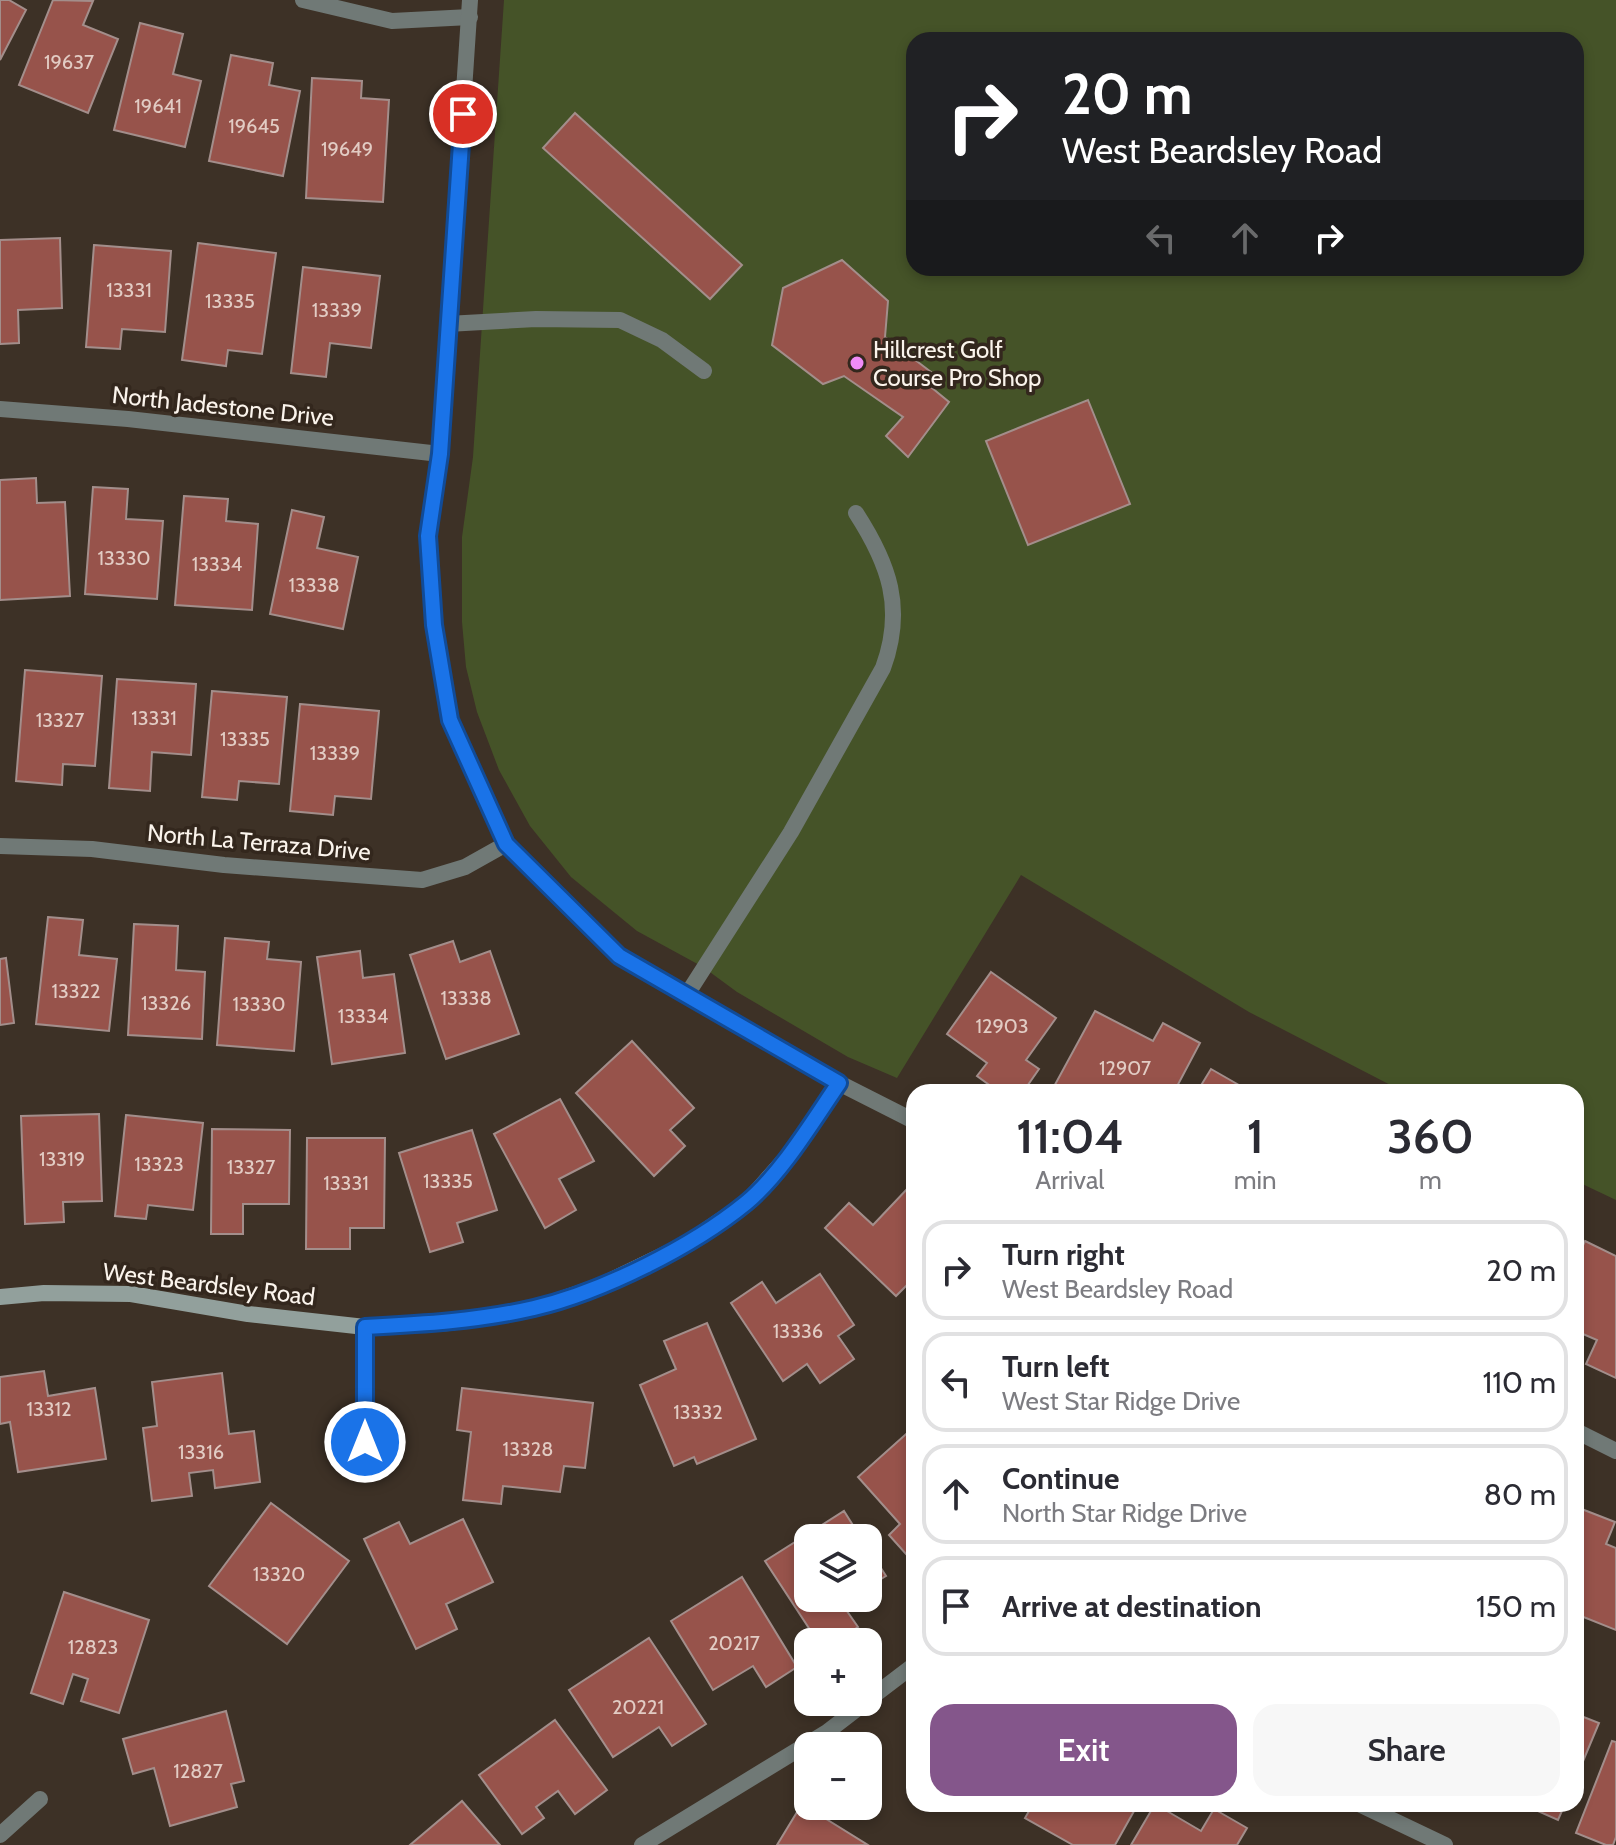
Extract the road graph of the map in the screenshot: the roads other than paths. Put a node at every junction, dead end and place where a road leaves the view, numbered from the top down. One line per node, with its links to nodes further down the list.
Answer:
1 (303, 0): 3 (street)
2 (470, 0): 3 (street)
3 (470, 17): 4 (street)
4 (447, 324): 5 (street); 7 (street)
5 (704, 371)
6 (0, 409): 7 (street, North Jadestone Drive)
7 (440, 454): 9 (street)
8 (856, 513): 11 (street)
9 (506, 844): 10 (street, North La Terraza Drive); 11 (street)
10 (0, 846)
11 (686, 996): 12 (street)
12 (839, 1083): 13 (street); 15 (street, West Beardsley Road)
13 (906, 1117)
14 (0, 1297): 15 (street, West Beardsley Road)
15 (365, 1327): 17 (street)
16 (1584, 1435): 18 (street)
17 (365, 1442)
18 (1616, 1451)
19 (906, 1671): 20 (street)
20 (882, 1690)
21 (848, 1716): 25 (street)
22 (40, 1799): 24 (street)
23 (1376, 1812): 26 (street)
24 (0, 1835)
25 (642, 1845)
26 (1445, 1845)

